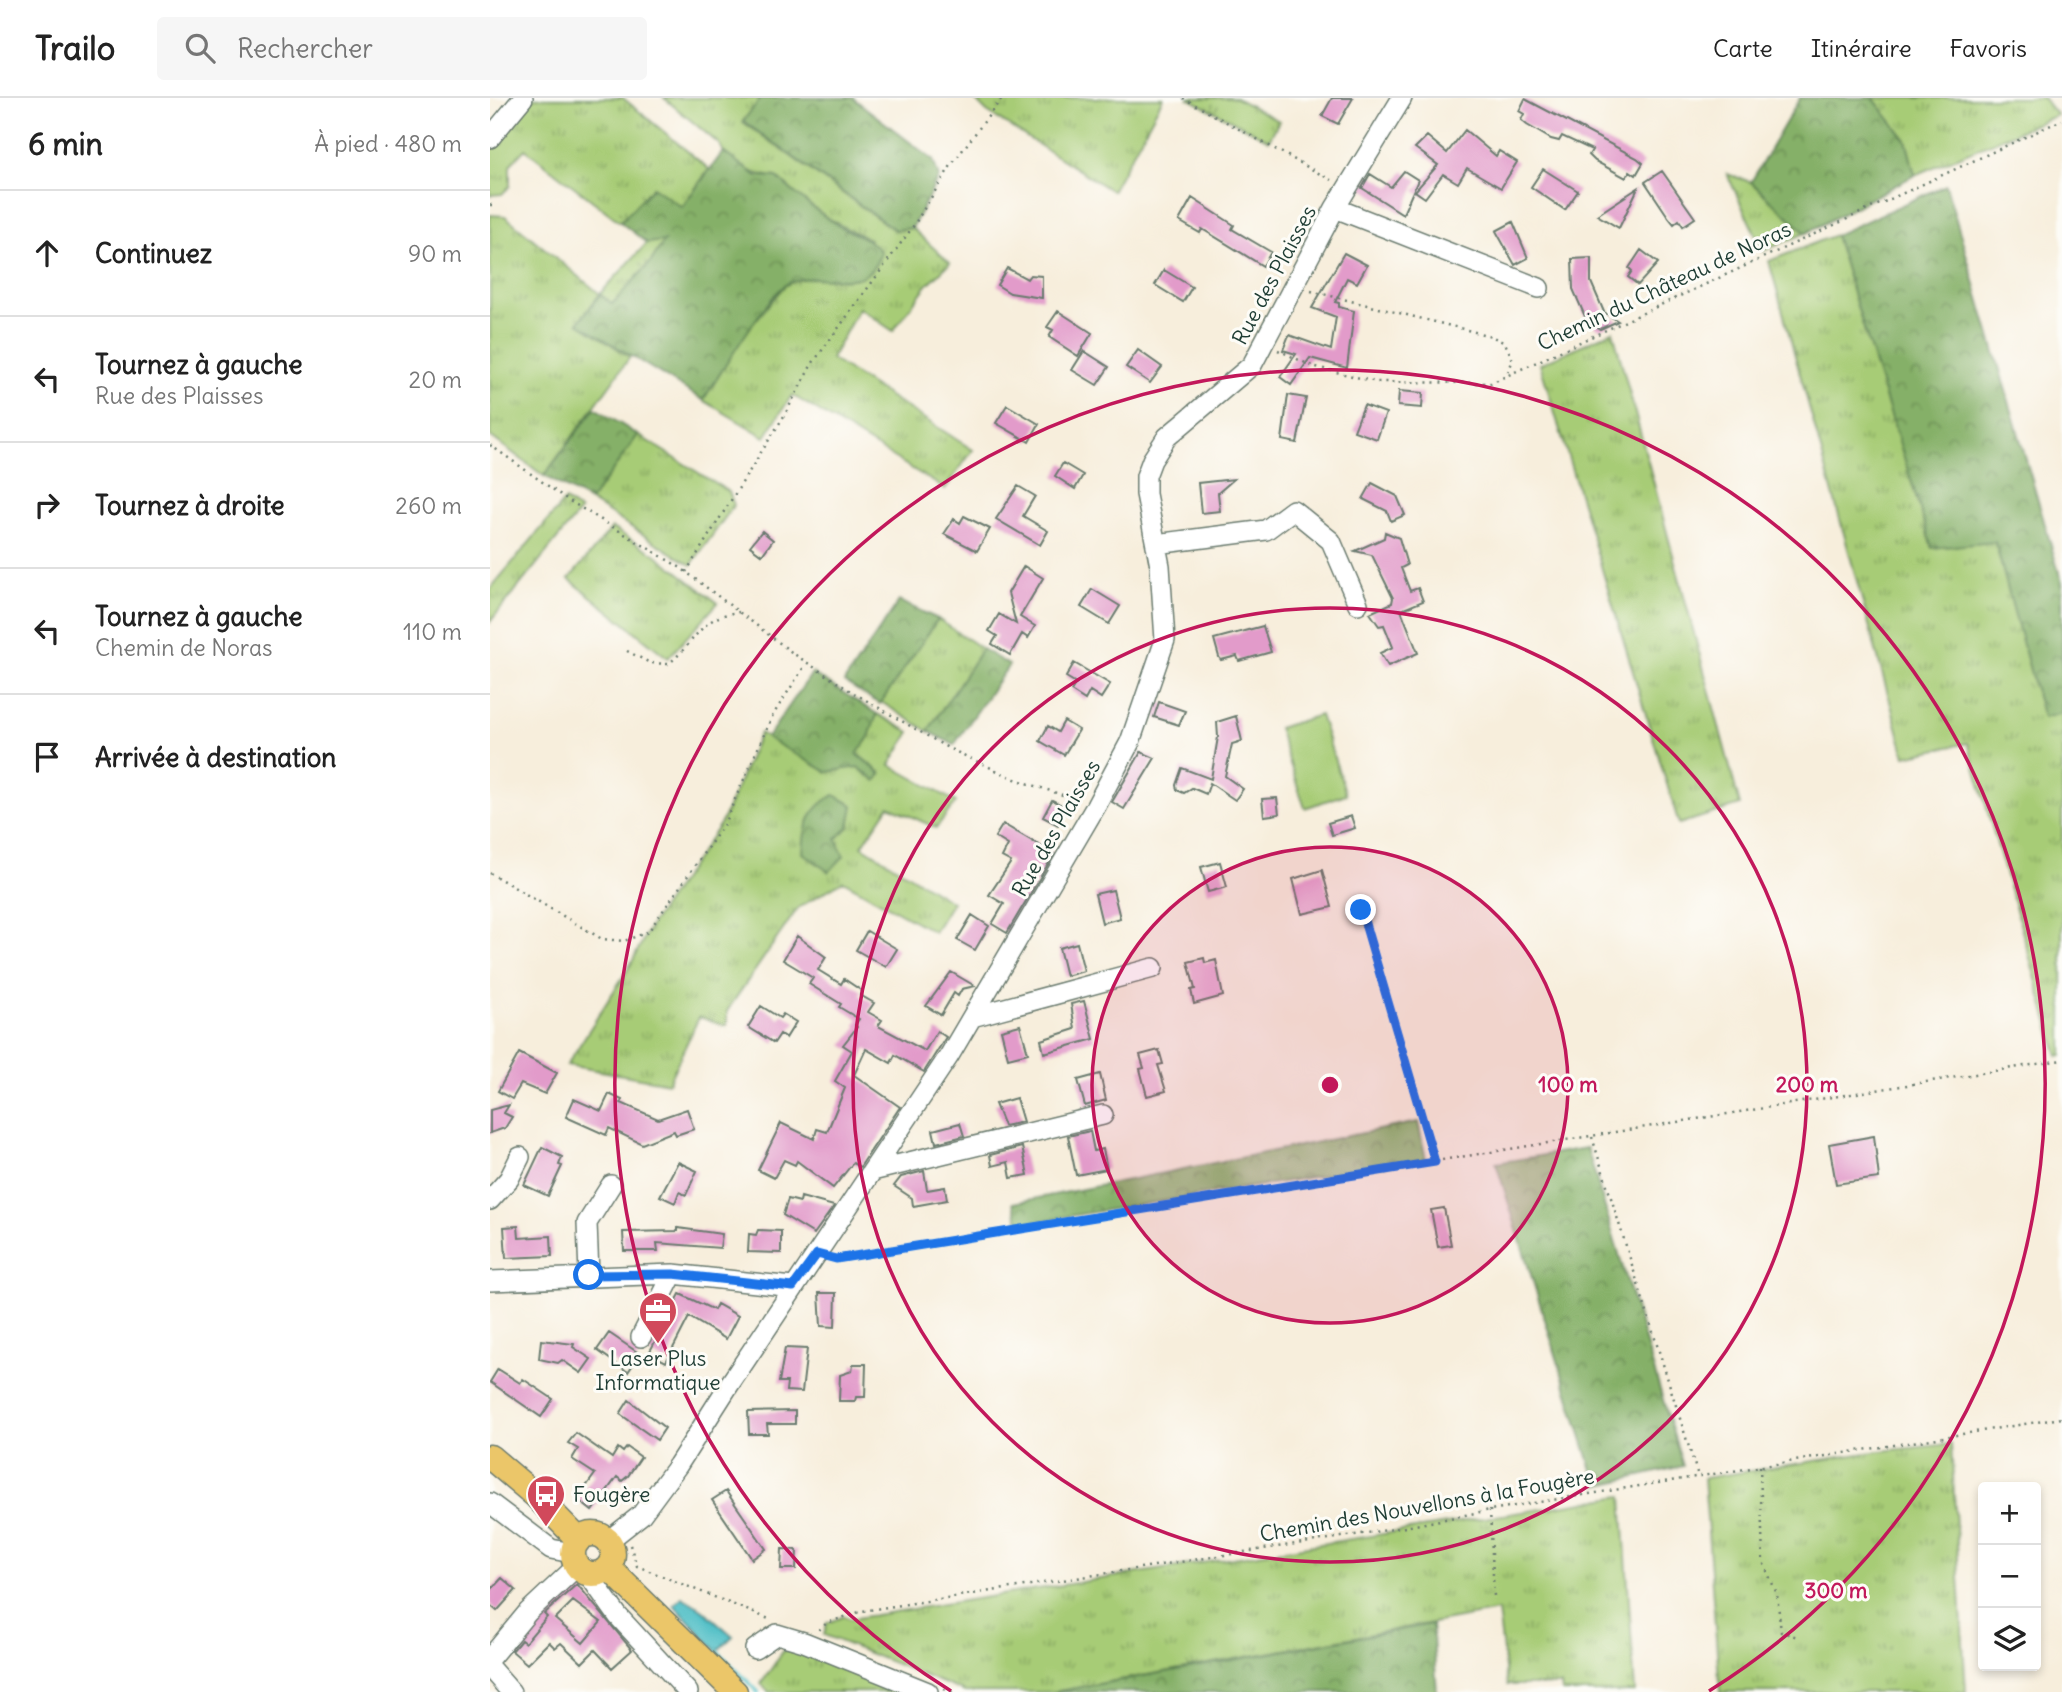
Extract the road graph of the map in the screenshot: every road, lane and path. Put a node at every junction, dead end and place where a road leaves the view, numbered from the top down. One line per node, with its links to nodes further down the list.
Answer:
1 (523, 98): 6 (street)
2 (1002, 98): 15 (path)
3 (1183, 98): 7 (path)
4 (1402, 98): 7 (street, Rue des Plaisses)
5 (2062, 120): 12 (path, Chemin du Château de Noras)
6 (490, 138)
7 (1346, 189): 8 (street, Rue des Plaisses)
8 (1335, 208): 9 (street, Rue des Plaisses); 10 (street)
9 (1295, 286): 11 (street, Rue des Plaisses); 12 (path)
10 (1539, 288)
11 (1265, 345): 12 (path, Chemin du Château de Noras); 14 (street, Rue des Plaisses)
12 (1507, 376)
13 (490, 446): 15 (path)
14 (1156, 544): 16 (street); 20 (street, Rue des Plaisses)
15 (686, 572): 17 (path)
16 (1358, 604)
17 (739, 612): 18 (path); 19 (path)
18 (627, 651)
19 (807, 663): 20 (path); 21 (path)
20 (1096, 806): 24 (street, Rue des Plaisses)
21 (490, 873)
22 (1361, 910): 29 (path)
23 (1153, 968): 24 (street)
24 (972, 1017): 30 (street, Rue des Plaisses)
25 (2062, 1060): 27 (path)
26 (1102, 1115): 30 (street)
27 (1591, 1137): 29 (path); 42 (path)
28 (520, 1157): 32 (street)
29 (1435, 1162): 33 (path)
30 (872, 1171): 33 (street, Rue des Plaisses)
31 (611, 1185): 35 (street)
32 (490, 1200)
33 (817, 1254): 37 (street, Rue des Plaisses)
34 (673, 1274): 35 (street); 37 (street); 38 (street)
35 (589, 1275): 36 (street)
36 (490, 1282)
37 (793, 1287): 45 (street, Rue des Plaisses)
38 (641, 1338)
39 (2062, 1418): 41 (path, Chemin des Nouvellons à la Fougère)
40 (490, 1457): 46 (main road)
41 (1759, 1466): 42 (path, Chemin des Nouvellons à la Fougère); 48 (path)
42 (1698, 1476): 44 (path, Chemin des Nouvellons à la Fougère)
43 (490, 1503): 46 (street)
44 (1490, 1510): 47 (path); 49 (path, Chemin des Nouvellons à la Fougère)
45 (608, 1541): 46 (main road)
46 (585, 1560): 51 (street); 54 (street); 55 (main road)
47 (1494, 1597)
48 (1798, 1637)
49 (804, 1642): 50 (street); 56 (street)
50 (755, 1649)
51 (490, 1658)
52 (490, 1668): 53 (street)
53 (512, 1692)
54 (688, 1692)
55 (735, 1692)
56 (928, 1692)

